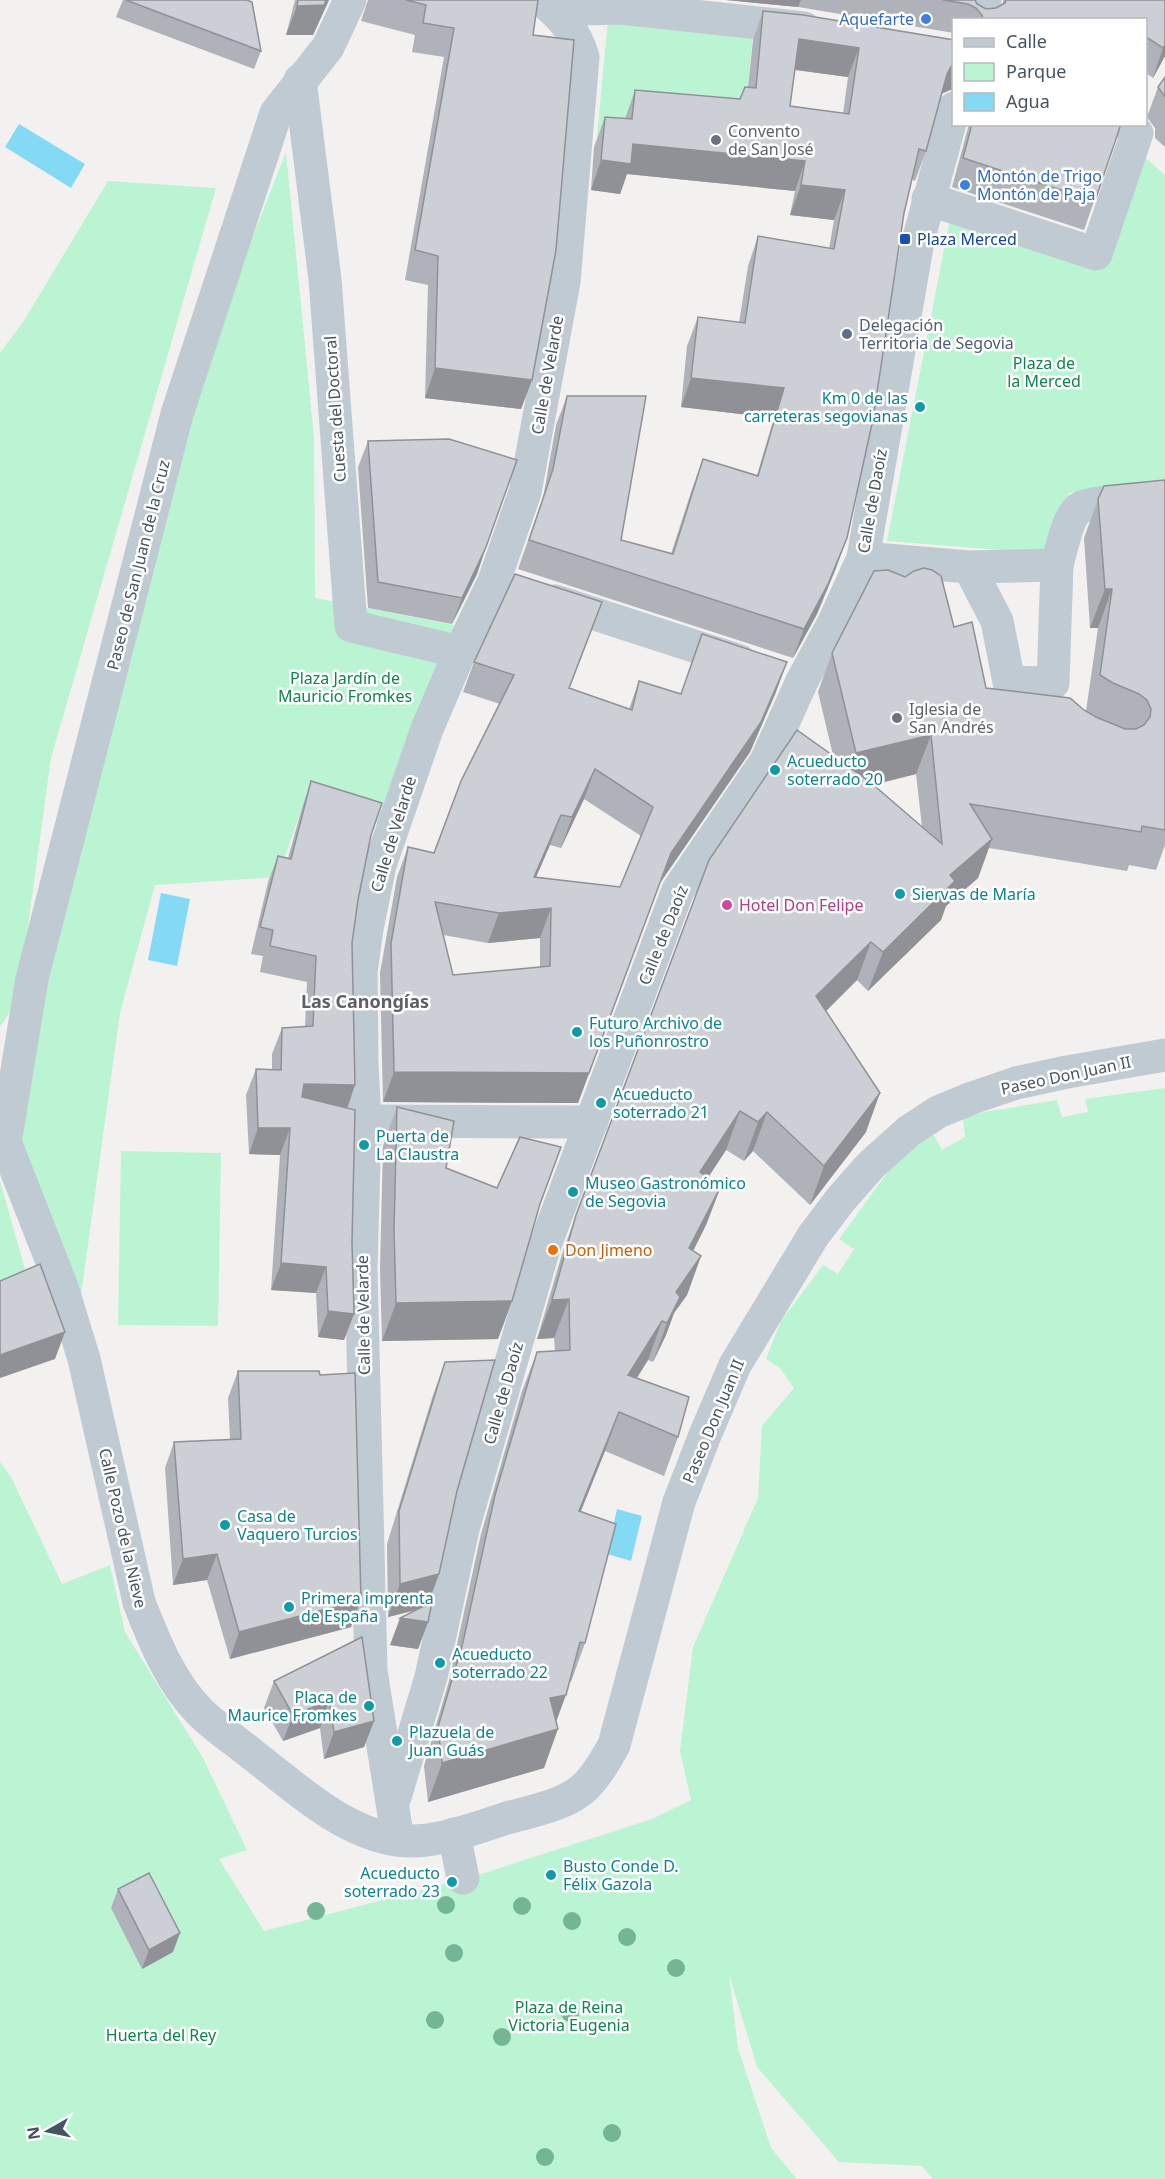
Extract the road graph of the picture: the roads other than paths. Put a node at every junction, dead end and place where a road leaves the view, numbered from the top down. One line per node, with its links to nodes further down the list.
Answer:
1 (350, 0): 6 (street, Paseo de San Juan de la Cruz)
2 (986, 0): 4 (street)
3 (550, 7): 5 (street); 14 (street, Calle de Velarde)
4 (981, 18)
5 (829, 32)
6 (300, 80): 15 (street, Cuesta del Doctoral); 20 (street, Paseo de San Juan de la Cruz)
7 (952, 115): 9 (street, Calle de Daoíz)
8 (1132, 129): 9 (street)
9 (928, 199): 11 (street, Calle de Daoíz)
10 (1128, 500): 12 (street)
11 (863, 558): 13 (street); 16 (street, Calle de Daoíz)
12 (1057, 564): 13 (street); 13 (street)
13 (969, 567)
14 (513, 588): 15 (street, Calle de Velarde); 16 (street)
15 (460, 652): 18 (street, Calle de Velarde)
16 (783, 675): 19 (street, Calle de Daoíz)
17 (1165, 1055): 22 (street, Paseo Don Juan II)
18 (365, 1121): 19 (street); 21 (street, Calle de Velarde)
19 (592, 1122): 21 (street, Calle de Daoíz)
20 (2, 1136): 23 (street, Calle Pozo de la Nieve)
21 (392, 1805): 23 (street)
22 (454, 1834): 23 (street, Paseo Don Juan II); 24 (street)
23 (398, 1840)
24 (463, 1878)

